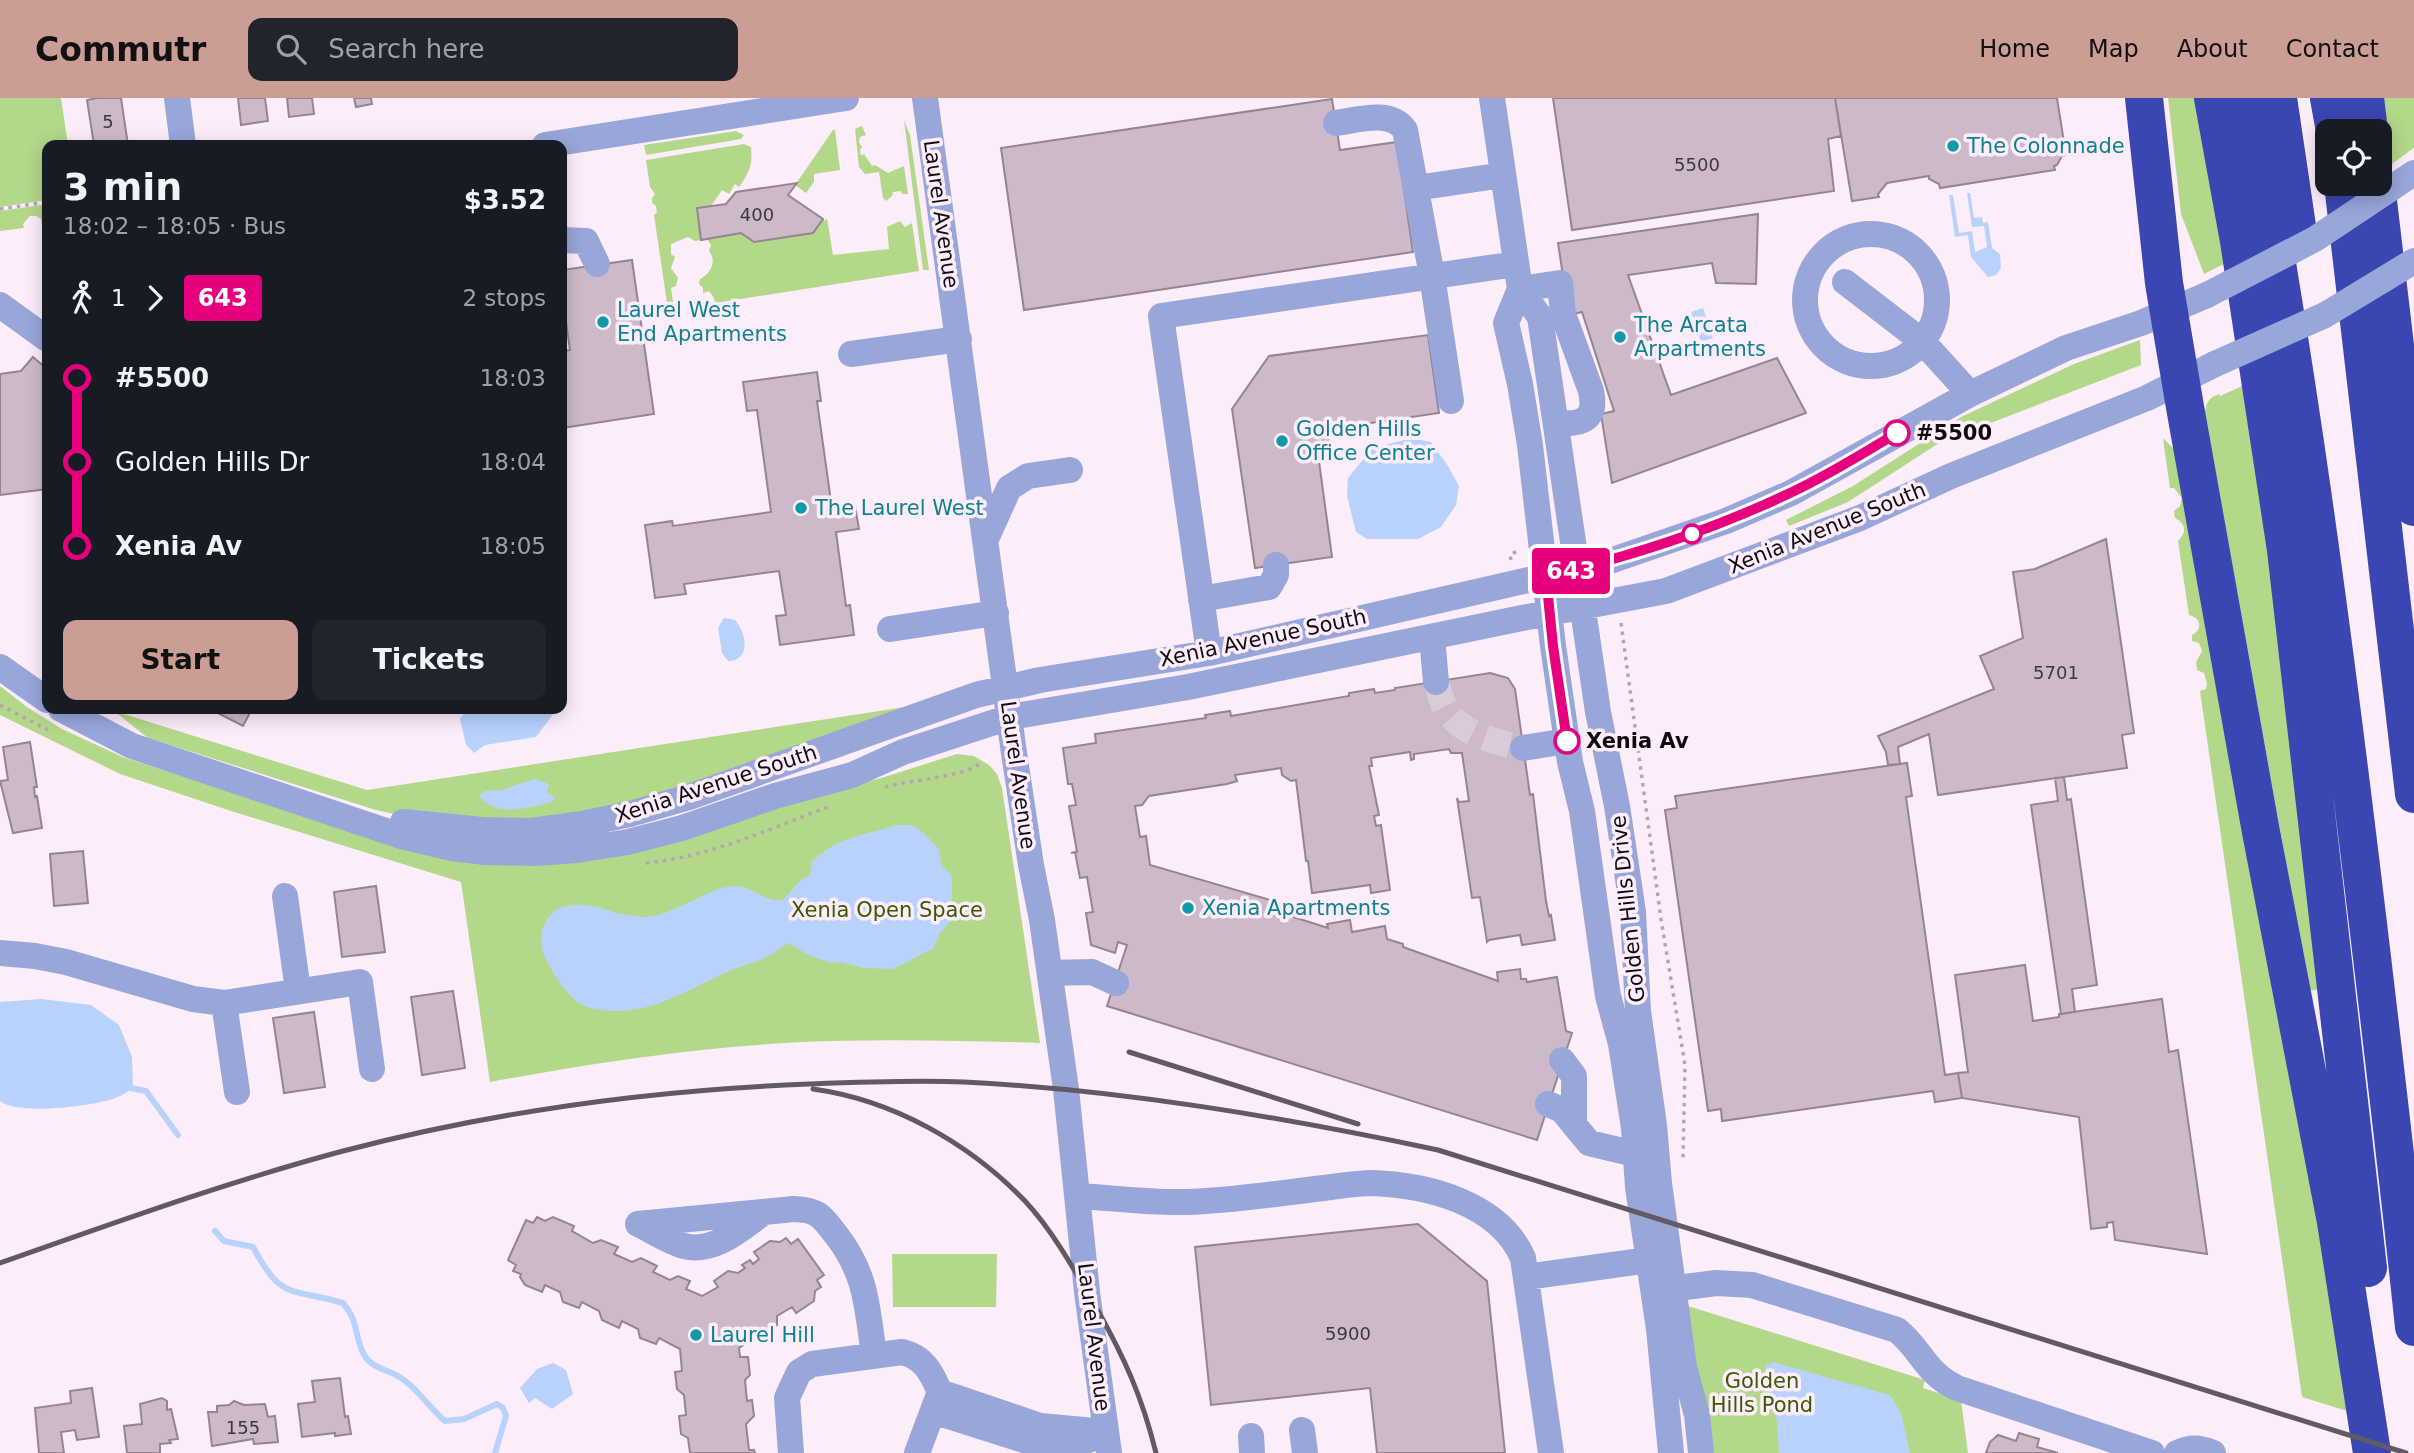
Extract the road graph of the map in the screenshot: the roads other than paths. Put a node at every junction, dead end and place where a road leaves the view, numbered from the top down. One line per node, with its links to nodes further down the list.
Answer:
1 (177, 98): 14 (street)
2 (846, 98): 15 (street)
3 (925, 98): 30 (street, Laurel Avenue)
4 (1492, 98): 17 (street, Golden Hills Drive)
5 (2144, 98): 28 (highway)
6 (2213, 98): 91 (highway)
7 (2248, 98): 54 (highway)
8 (2278, 98): 54 (highway)
9 (2329, 98): 11 (highway)
10 (2365, 98): 12 (highway)
11 (2333, 119)
12 (2368, 119)
13 (1336, 123): 18 (street)
14 (182, 140)
15 (567, 142)
16 (2414, 173): 28 (street, Xenia Avenue South, bridge)
17 (1503, 176): 18 (street); 25 (street, Golden Hills Drive)
18 (1416, 188): 24 (street)
19 (2344, 196): 59 (highway)
20 (2376, 196): 38 (highway)
21 (567, 240): 23 (street)
22 (2414, 261): 33 (street, Xenia Avenue South, bridge)
23 (597, 264)
24 (1432, 276): 25 (street); 35 (street); 43 (street)
25 (1518, 277): 36 (street, Golden Hills Drive); 36 (street); 42 (street, Golden Hills Drive)
26 (1845, 282): 31 (street)
27 (0, 305): 29 (street)
28 (2169, 312): 33 (highway); 34 (street, Xenia Avenue South)
29 (42, 335)
30 (959, 339): 32 (street); 39 (street, Laurel Avenue)
31 (1923, 342): 31 (street); 34 (street)
32 (851, 354)
33 (2181, 382): 44 (street, Xenia Avenue South); 90 (highway)
34 (1970, 394): 41 (street, Xenia Avenue South)
35 (1451, 401)
36 (1556, 423): 41 (street, Golden Hills Drive)
37 (1070, 470): 39 (street)
38 (2414, 507)
39 (986, 539): 45 (street, Laurel Avenue)
40 (1276, 565): 43 (street)
41 (1577, 569): 42 (street, Xenia Avenue South); 44 (street, Golden Hills Drive)
42 (1546, 576): 46 (street, Golden Hills Drive); 49 (street, Xenia Avenue South)
43 (1200, 599): 49 (street)
44 (1583, 608): 46 (street, Xenia Avenue South); 77 (street, Golden Hills Drive)
45 (996, 613): 47 (street); 52 (street, Laurel Avenue)
46 (1550, 614): 48 (street, Xenia Avenue South); 57 (street, Golden Hills Drive)
47 (890, 629)
48 (1432, 637): 51 (street); 56 (street, Xenia Avenue South)
49 (1209, 653): 52 (street, Xenia Avenue South)
50 (0, 667): 53 (street)
51 (1436, 681)
52 (1006, 688): 56 (street, Laurel Avenue); 60 (street, Xenia Avenue South)
53 (42, 689)
54 (2341, 695): 78 (highway)
55 (70, 714): 60 (street, Xenia Avenue South)
56 (1010, 718): 60 (street, Xenia Avenue South); 63 (street, Laurel Avenue)
57 (1567, 741): 58 (street); 72 (street, Golden Hills Drive)
58 (1523, 748)
59 (2414, 794)
60 (282, 796)
61 (285, 896): 65 (street)
62 (0, 953): 66 (street)
63 (1050, 973): 64 (street); 73 (street, Laurel Avenue)
64 (1109, 975)
65 (298, 991): 66 (street); 68 (street)
66 (224, 1003): 69 (street)
67 (1562, 1060): 71 (street)
68 (372, 1069)
69 (237, 1092)
70 (1548, 1104): 71 (street)
71 (1574, 1125): 72 (street)
72 (1635, 1154): 75 (street, Golden Hills Drive)
73 (1079, 1196): 76 (street); 81 (street, Laurel Avenue)
74 (631, 1221): 79 (street)
75 (1649, 1259): 76 (street); 77 (street, Golden Hills Drive)
76 (1526, 1277): 84 (street)
77 (1663, 1289): 85 (street, Golden Hills Drive); 86 (street, Golden Hills Drive); 87 (street)
78 (2414, 1327)
79 (874, 1355): 80 (street); 82 (street)
80 (937, 1401): 81 (street); 83 (street)
81 (1107, 1443)
82 (791, 1453)
83 (918, 1453)
84 (1551, 1453)
85 (1671, 1453)
86 (1701, 1453)
87 (2152, 1453)
88 (2177, 1453): 89 (street)
89 (2213, 1453)
90 (2372, 1453)
91 (2389, 1453)

